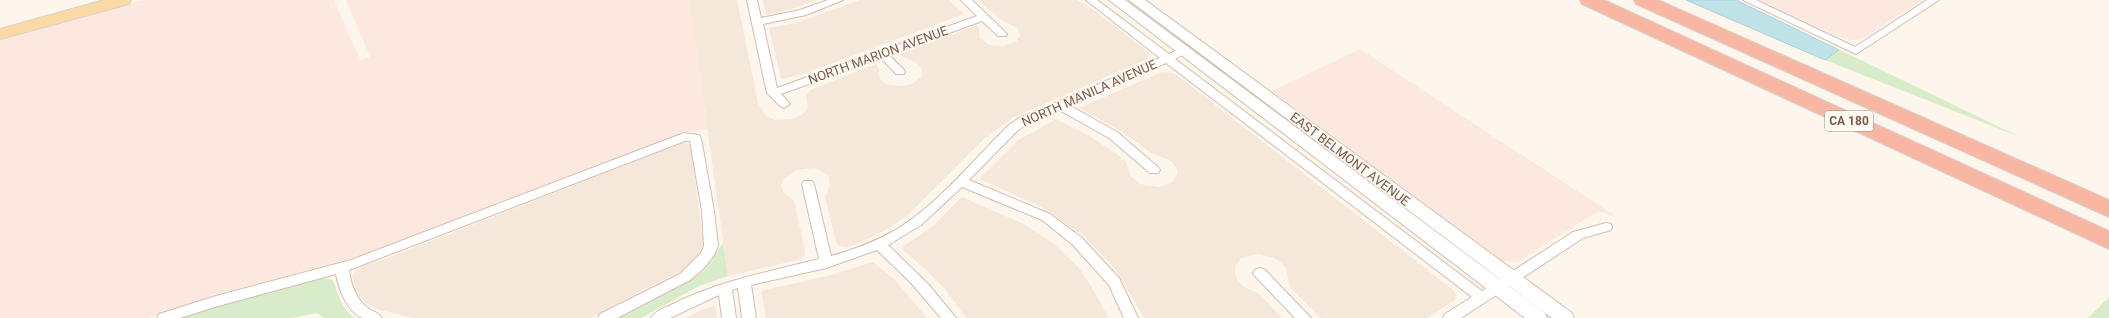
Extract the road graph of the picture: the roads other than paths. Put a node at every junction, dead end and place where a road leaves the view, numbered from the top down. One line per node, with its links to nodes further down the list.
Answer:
1 (83, 0): 14 (main road)
2 (752, 0): 15 (street)
3 (838, 0): 15 (street)
4 (966, 0): 13 (street)
5 (1090, 0): 20 (street)
6 (1116, 0): 18 (street, EAST BELMONT AVENUE)
7 (1136, 0): 36 (street, EAST BELMONT AVENUE)
8 (1589, 0): 30 (highway, CA 180)
9 (1643, 0): 28 (highway, CA 180)
10 (1748, 0): 11 (street)
11 (1934, 0)
12 (114, 1): 16 (main road)
13 (984, 16): 17 (street); 19 (street, NORTH MARION AVENUE)
14 (0, 22)
15 (756, 22): 22 (street)
16 (0, 34)
17 (1002, 34)
18 (1184, 51): 20 (street, NORTH MANILA AVENUE); 36 (street, EAST BELMONT AVENUE)
19 (882, 53): 21 (street); 22 (street, NORTH MARION AVENUE)
20 (1168, 58): 24 (street, NORTH MANILA AVENUE); 38 (street)
21 (900, 72)
22 (772, 93): 23 (street)
23 (784, 104)
24 (1061, 106): 25 (street); 26 (street, NORTH MANILA AVENUE)
25 (1154, 170)
26 (960, 181): 31 (street, NORTH MANILA AVENUE); 46 (street)
27 (808, 184): 32 (street)
28 (2109, 209)
29 (1606, 227): 36 (street)
30 (2109, 241)
31 (879, 244): 32 (street, NORTH MANILA AVENUE); 45 (street)
32 (826, 263): 35 (street, NORTH MANILA AVENUE)
33 (342, 268): 39 (street); 40 (street); 41 (street)
34 (1260, 273): 47 (street)
35 (744, 282): 37 (street, NORTH MANILA AVENUE); 44 (street)
36 (1504, 282): 38 (street); 49 (street, EAST BELMONT AVENUE); 50 (street, EAST BELMONT AVENUE)
37 (725, 287): 42 (street, NORTH MANILA AVENUE); 43 (street)
38 (1481, 297): 48 (street)
39 (164, 318)
40 (375, 318)
41 (606, 318)
42 (658, 318)
43 (729, 318)
44 (750, 318)
45 (949, 318)
46 (1131, 318)
47 (1304, 318)
48 (1450, 318)
49 (1538, 318)
50 (1565, 318)

